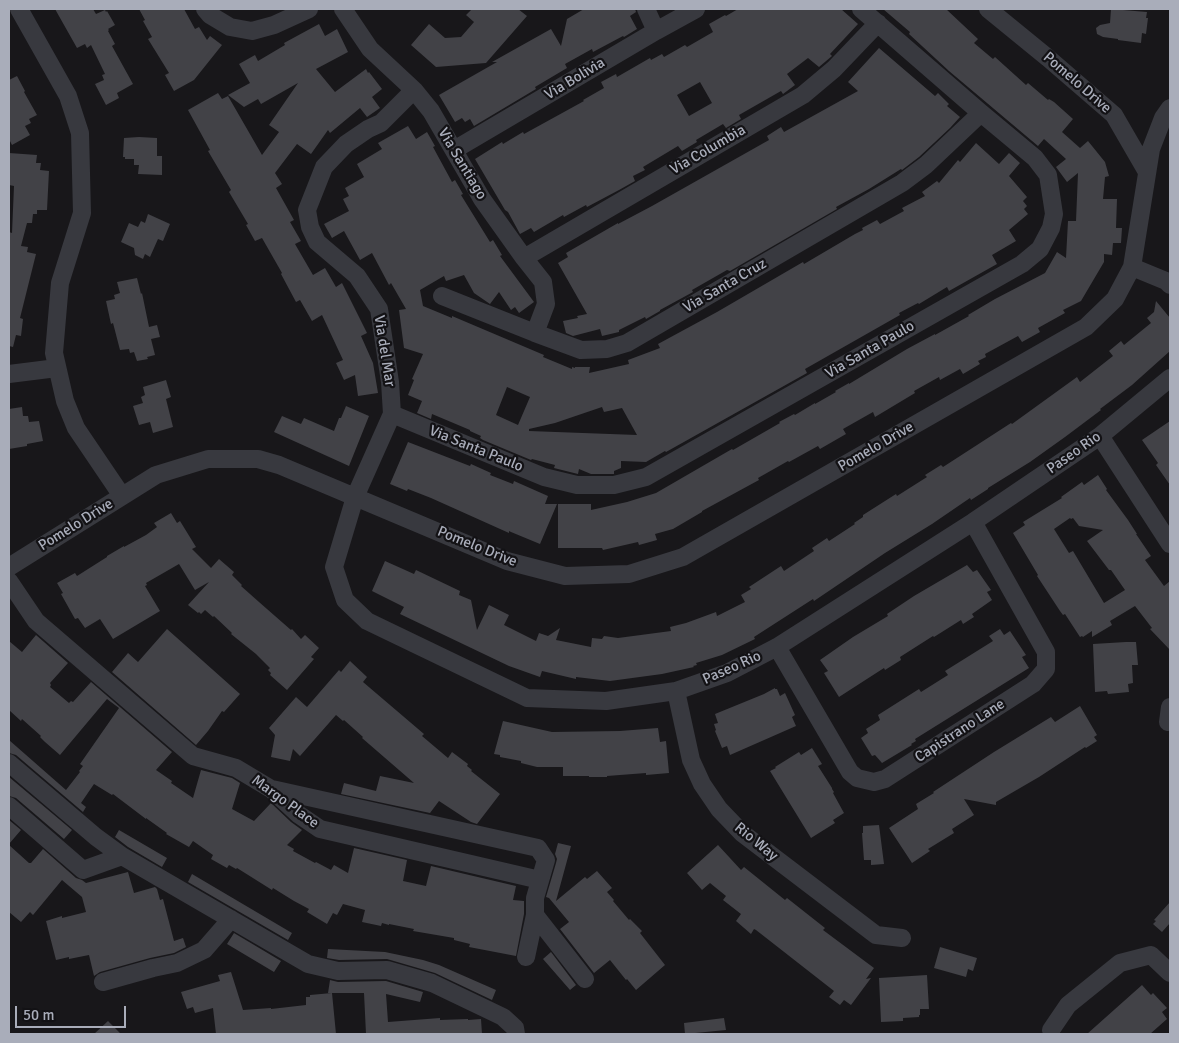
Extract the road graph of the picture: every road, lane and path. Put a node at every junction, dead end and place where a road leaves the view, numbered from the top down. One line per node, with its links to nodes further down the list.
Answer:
1 (18, 9): 21 (street)
2 (205, 9): 3 (street)
3 (309, 9)
4 (343, 9): 11 (street, Via Santiago)
5 (646, 9): 10 (street)
6 (696, 9): 10 (street, Via Bolivia)
7 (861, 9): 9 (street, Via Santa Paulo)
8 (988, 9): 15 (street, Pomelo Drive)
9 (878, 23): 13 (street, Via Santa Paulo); 16 (street, Via Columbia)
10 (656, 31): 14 (street, Via Bolivia)
11 (414, 90): 14 (street, Via Santiago); 24 (street, Via del Mar)
12 (1170, 108): 15 (street)
13 (981, 114): 20 (street, Via Santa Cruz); 24 (street, Via Santa Paulo)
14 (454, 150): 16 (street, Via Santiago)
15 (1148, 172): 17 (street, Pomelo Drive)
16 (524, 258): 20 (street, Via Santiago)
17 (1132, 267): 18 (street); 27 (street, Pomelo Drive)
18 (1170, 284)
19 (442, 296): 20 (street, Via Santa Cruz)
20 (535, 333)
21 (57, 368): 22 (street); 26 (street)
22 (9, 374)
23 (1170, 378): 25 (street, Paseo Rio)
24 (392, 414): 27 (street, Via del Mar)
25 (1100, 436): 28 (street, Paseo Rio); 29 (street)
26 (122, 496): 27 (street, Pomelo Drive); 30 (street, Pomelo Drive)
27 (356, 497): 33 (street, Paseo Rio)
28 (973, 522): 32 (street, Paseo Rio); 32 (street, Capistrano Lane)
29 (1170, 544)
30 (9, 567)
31 (9, 581): 35 (street, Margo Place)
32 (777, 647): 33 (street, Paseo Rio)
33 (676, 691): 41 (street, Rio Way)
34 (9, 763): 37 (street)
35 (271, 789): 38 (street, Margo Place); 38 (street)
36 (9, 806): 37 (street)
37 (122, 856): 40 (street)
38 (540, 880): 39 (street)
39 (535, 916): 42 (street); 44 (street)
40 (231, 919): 45 (street); 47 (street)
41 (902, 938)
42 (526, 957)
43 (1170, 973): 46 (street)
44 (585, 979)
45 (103, 982)
46 (1051, 1030)
47 (516, 1034)

